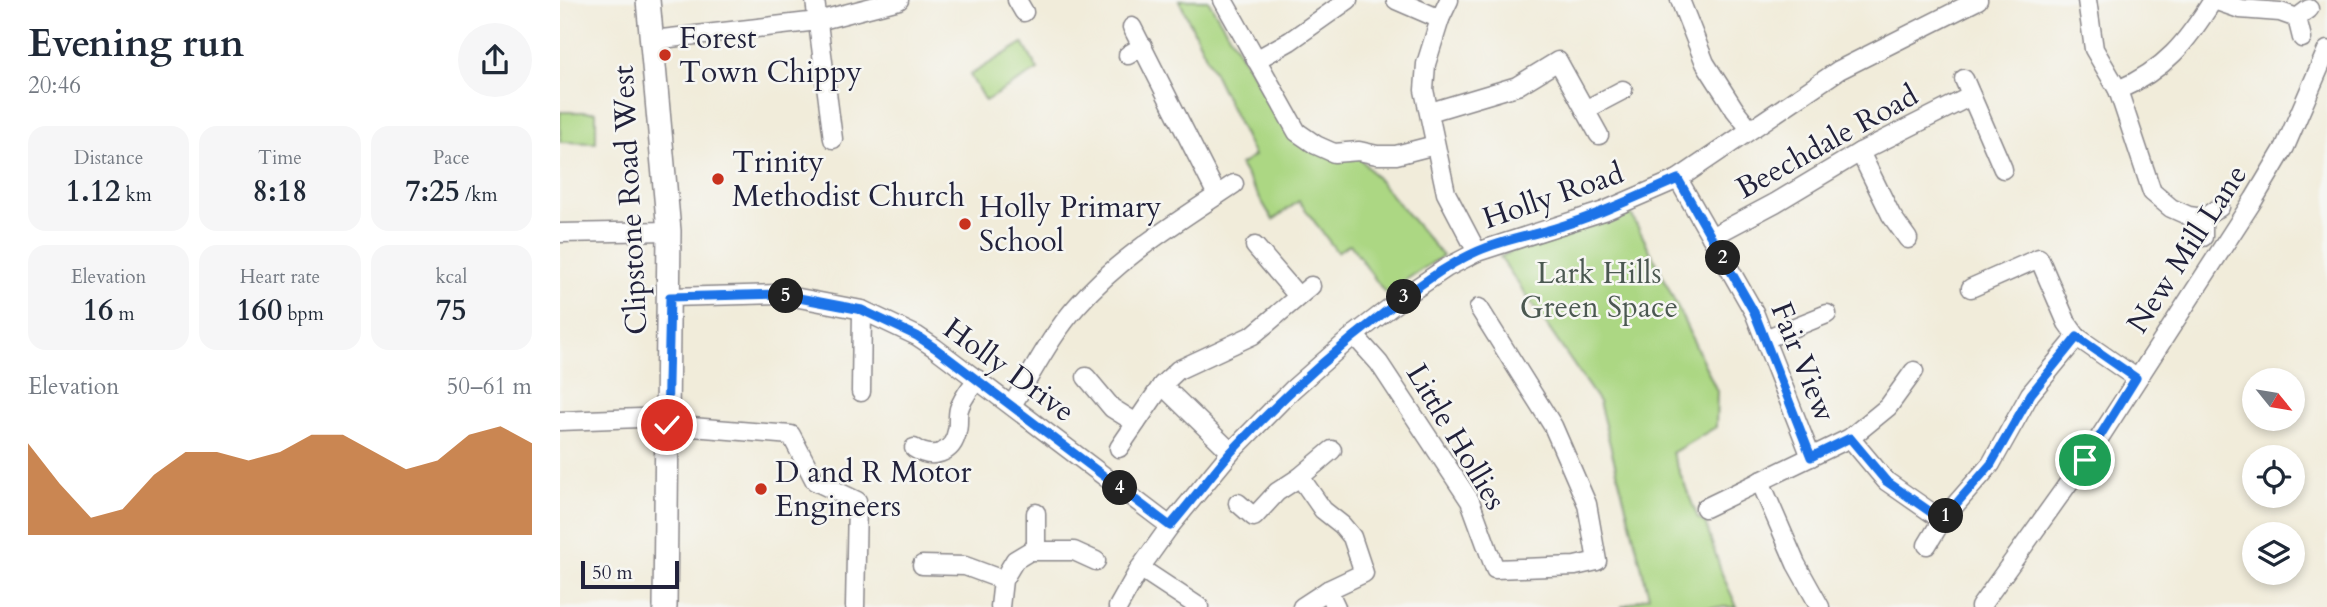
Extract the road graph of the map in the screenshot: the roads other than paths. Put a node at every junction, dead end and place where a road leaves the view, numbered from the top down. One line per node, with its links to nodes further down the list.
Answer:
1 (649, 0): 17 (main road, Clipstone Road West)
2 (816, 0): 14 (street)
3 (899, 0): 14 (street)
4 (1223, 0): 19 (street)
5 (1348, 0): 19 (street)
6 (1396, 0): 13 (street)
7 (1450, 0): 13 (street)
8 (1680, 0): 26 (street)
9 (1979, 0): 12 (street, Holly Road)
10 (2087, 0): 22 (street)
11 (2213, 0): 16 (street); 22 (street)
12 (1953, 6): 26 (street, Holly Road)
13 (1440, 19): 25 (street)
14 (818, 21): 17 (street); 28 (street)
15 (1132, 27): 34 (street)
16 (2302, 38)
17 (653, 40): 37 (main road, Clipstone Road West)
18 (2327, 50): 54 (street, New Mill Lane)
19 (1256, 60): 29 (street)
20 (1964, 79): 23 (street)
21 (1623, 90): 24 (street)
22 (2118, 90): 36 (street)
23 (1971, 96): 30 (street, Beechdale Road); 31 (street)
24 (1585, 110): 25 (street); 27 (street)
25 (1430, 112): 29 (street)
26 (1750, 129): 32 (street, Holly Road)
27 (1599, 135)
28 (833, 139)
29 (1435, 145): 43 (street)
30 (1860, 152): 39 (street, Beechdale Road); 41 (street)
31 (2003, 169)
32 (1678, 179): 39 (street, Fair View); 43 (street, Holly Road)
33 (1234, 184): 34 (street)
34 (1217, 195): 58 (street)
35 (2220, 207): 36 (street)
36 (2203, 218): 40 (street)
37 (670, 230): 38 (street); 45 (main road, Clipstone Road West)
38 (560, 233)
39 (1711, 237): 51 (street, Fair View)
40 (2203, 237)
41 (1908, 239)
42 (1255, 246): 56 (street)
43 (1477, 252): 49 (street, Holly Road)
44 (1971, 288): 50 (street)
45 (670, 297): 47 (street, Holly Drive); 60 (main road, Clipstone Road West)
46 (1479, 308): 49 (street, Little Hollies)
47 (862, 310): 55 (street, Holly Drive); 57 (street)
48 (1827, 314): 51 (street)
49 (1354, 335): 66 (street, Holly Road)
50 (2077, 337): 54 (street); 73 (street)
51 (1765, 339): 67 (street, Fair View)
52 (1914, 371): 62 (street)
53 (1086, 377): 61 (street)
54 (2136, 378): 90 (street, New Mill Lane)
55 (977, 379): 58 (street, Holly Drive); 63 (street)
56 (1162, 385): 61 (street); 66 (street)
57 (861, 392)
58 (1012, 405): 74 (street, Holly Drive)
59 (560, 421): 60 (street)
60 (667, 421): 82 (main road, Clipstone Road West); 83 (street)
61 (1136, 423): 64 (street)
62 (1850, 438): 67 (street); 73 (street)
63 (914, 448)
64 (1119, 448)
65 (1332, 450): 68 (street)
66 (1231, 452): 74 (street, Holly Road)
67 (1811, 457): 69 (street)
68 (1300, 477): 70 (street); 81 (street)
69 (1760, 481): 71 (street); 89 (street)
70 (1238, 503)
71 (1705, 508)
72 (1036, 513): 76 (street)
73 (1942, 520): 75 (street)
74 (1170, 526): 79 (street, Holly Road)
75 (1927, 545)
76 (1037, 550): 77 (street); 80 (street)
77 (1096, 561)
78 (922, 565): 80 (street)
79 (1140, 568): 85 (street, Holly Road); 86 (street)
80 (1003, 580): 84 (street)
81 (1328, 590): 87 (street); 88 (street)
82 (665, 607)
83 (855, 607)
84 (1000, 607)
85 (1118, 607)
86 (1199, 607)
87 (1301, 607)
88 (1336, 607)
89 (1820, 607)
90 (1980, 607)

